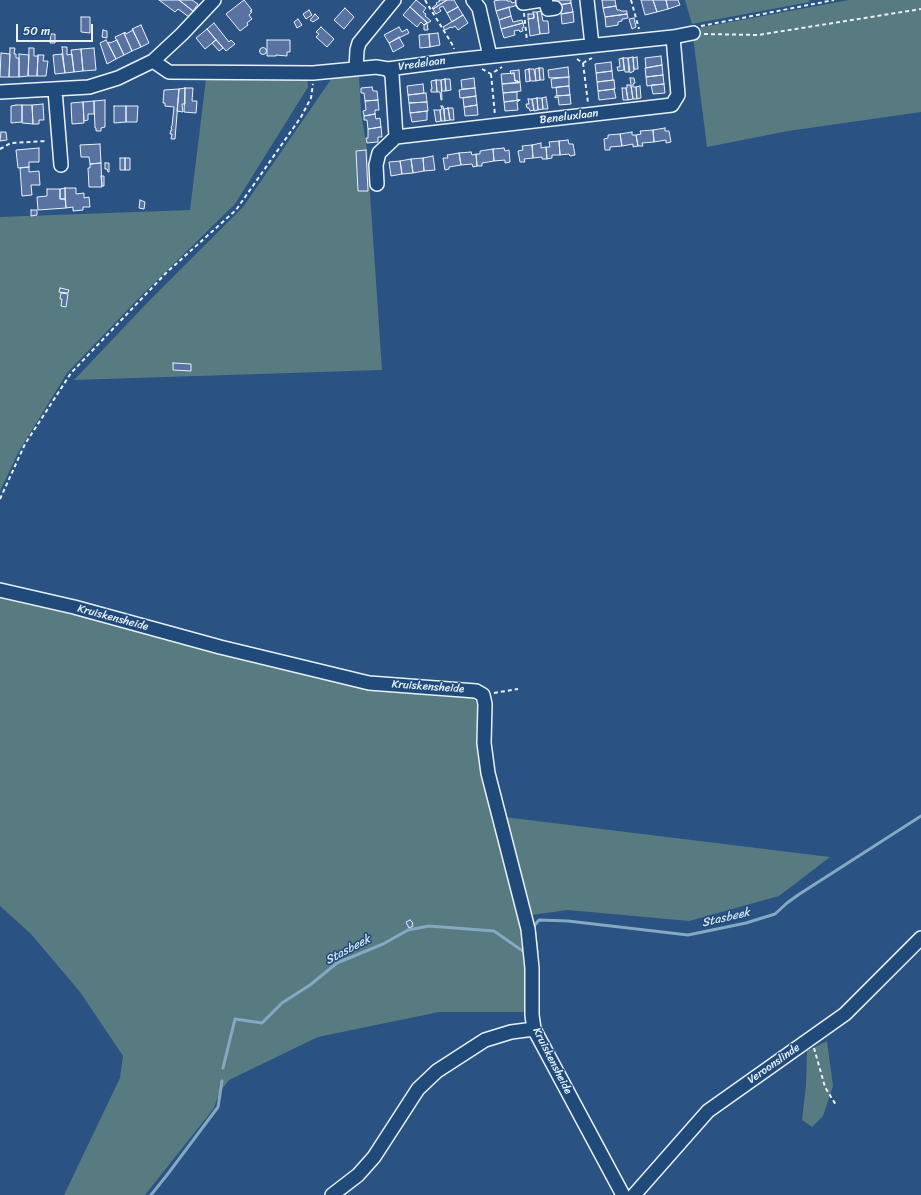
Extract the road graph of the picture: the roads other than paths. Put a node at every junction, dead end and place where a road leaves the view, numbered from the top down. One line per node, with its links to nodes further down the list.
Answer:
1 (214, 0): 11 (street)
2 (394, 0): 12 (street)
3 (473, 0): 10 (street)
4 (542, 0): 6 (street)
5 (587, 0): 9 (street)
6 (523, 2)
7 (693, 33): 8 (street, Vredelaan)
8 (673, 37): 9 (street, Vredelaan); 16 (street, Beneluxlaan)
9 (592, 45): 10 (street, Vredelaan)
10 (490, 56): 13 (street, Vredelaan)
11 (153, 61): 12 (street, Vredelaan); 14 (street)
12 (356, 69): 13 (street, Vredelaan)
13 (388, 69): 16 (street)
14 (55, 90): 15 (street); 17 (street)
15 (0, 92)
16 (396, 137): 18 (street)
17 (61, 165)
18 (377, 184)
19 (0, 590): 21 (street, Kruiskensheide)
20 (921, 938): 24 (street, Veroonslinde)
21 (534, 1029): 22 (street); 23 (street, Kruiskensheide)
22 (332, 1195)
23 (623, 1195)
24 (634, 1195)

